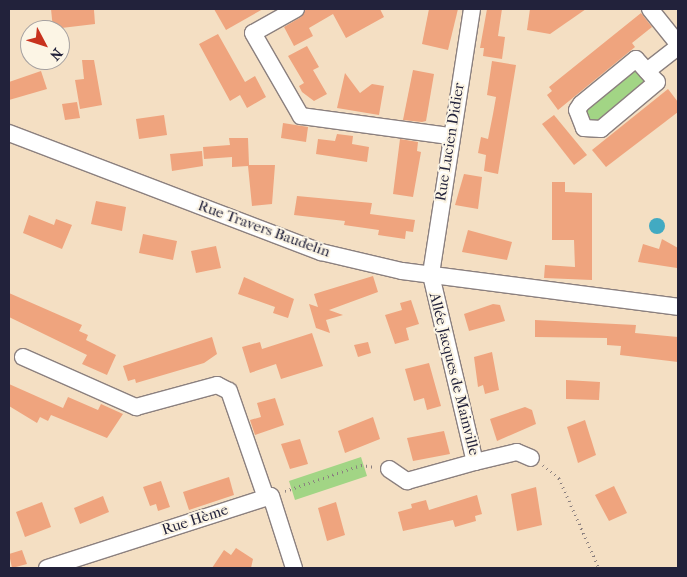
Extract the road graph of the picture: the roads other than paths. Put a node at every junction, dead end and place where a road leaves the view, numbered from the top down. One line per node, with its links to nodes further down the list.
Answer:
1 (472, 9): 7 (street, Rue Lucien Didier)
2 (650, 9): 4 (street)
3 (289, 11): 7 (street)
4 (678, 46): 5 (street)
5 (647, 71): 5 (street)
6 (9, 133): 8 (street, Rue Travers Baudelin)
7 (449, 136): 8 (street, Rue Lucien Didier)
8 (431, 275): 9 (street, Rue Travers Baudelin); 12 (street, Allée Jacques de Mainville)
9 (678, 307)
10 (23, 357): 14 (street)
11 (531, 458): 12 (street, Allée Jacques de Mainville)
12 (475, 462): 13 (street)
13 (388, 469)
14 (268, 497): 15 (street, Rue Hème); 16 (street)
15 (47, 568)
16 (294, 568)

